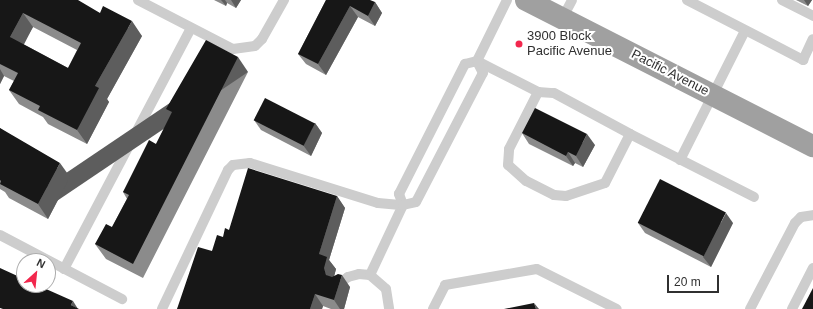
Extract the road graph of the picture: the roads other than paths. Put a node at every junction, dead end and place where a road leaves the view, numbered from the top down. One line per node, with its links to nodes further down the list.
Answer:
1 (138, 0): 9 (lane)
2 (284, 0): 9 (lane)
3 (507, 0): 12 (lane)
4 (526, 0): 7 (highway, Pacific Avenue)
5 (687, 0): 10 (lane)
6 (782, 0): 8 (lane)
7 (567, 9): 14 (highway, Pacific Avenue)
8 (813, 16)
9 (191, 28): 23 (lane)
10 (745, 31): 11 (lane); 14 (lane)
11 (813, 39)
12 (477, 61): 13 (lane); 19 (lane); 19 (lane)
13 (538, 92): 15 (lane); 15 (lane)
14 (713, 95): 16 (highway, Pacific Avenue); 17 (lane)
15 (630, 134): 17 (lane)
16 (813, 145)
17 (680, 160): 18 (lane)
18 (754, 197)
19 (403, 205): 24 (lane); 27 (lane)
20 (813, 215): 31 (lane)
21 (0, 235): 23 (lane)
22 (813, 268): 32 (lane)
23 (64, 269): 26 (lane)
24 (370, 275): 25 (lane); 28 (lane)
25 (340, 283)
26 (122, 299)
27 (162, 309)
28 (389, 309)
29 (433, 309): 30 (lane)
30 (617, 309)
31 (750, 309)
32 (792, 309)

